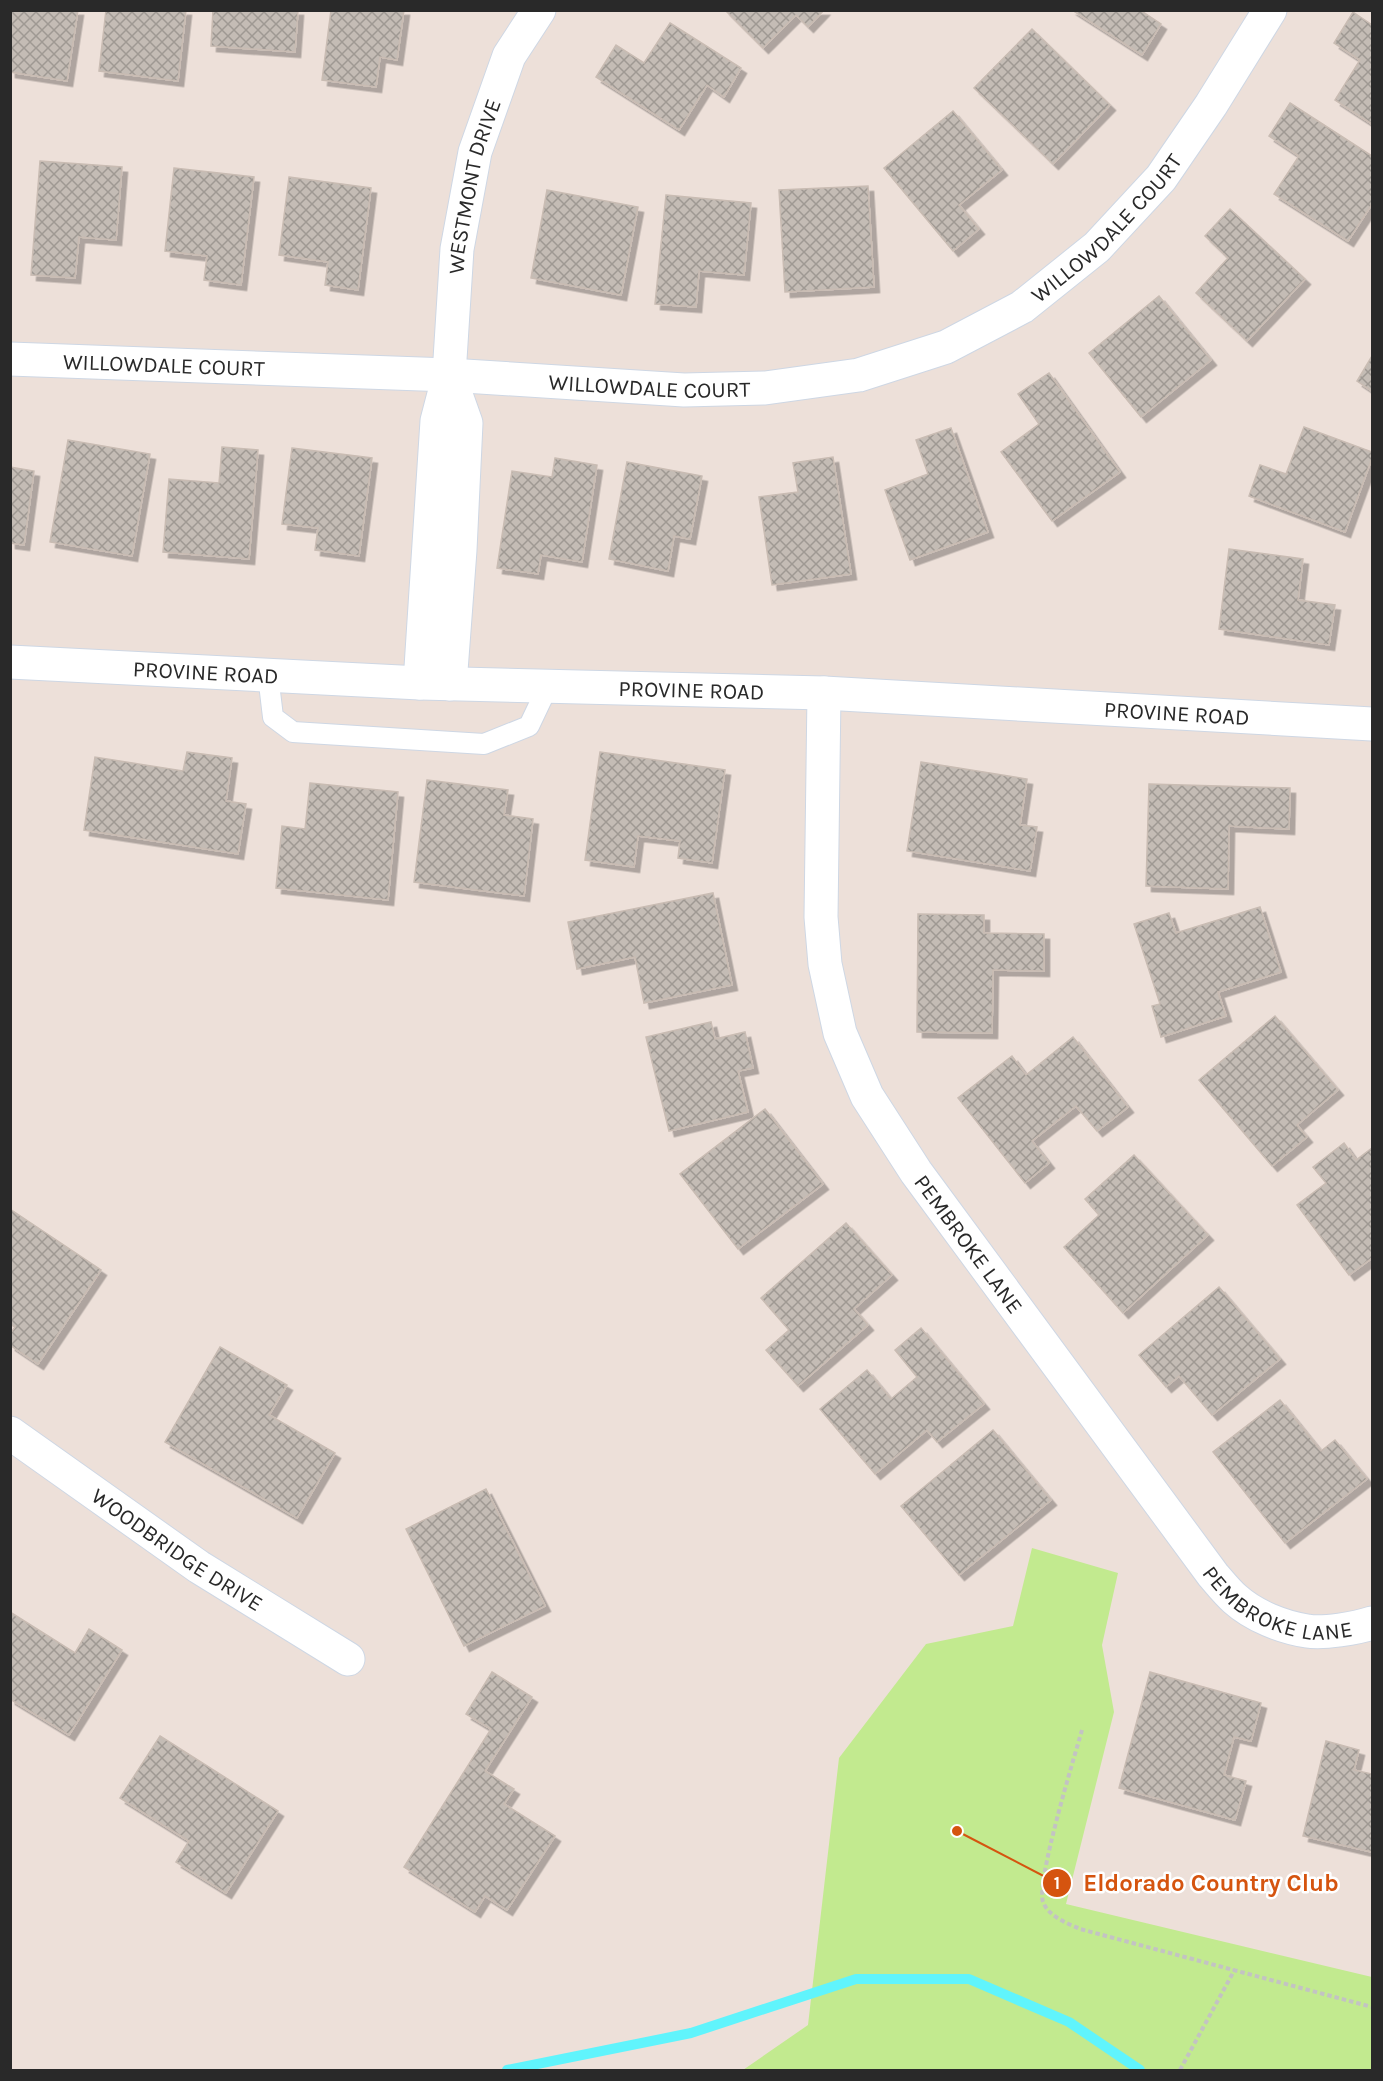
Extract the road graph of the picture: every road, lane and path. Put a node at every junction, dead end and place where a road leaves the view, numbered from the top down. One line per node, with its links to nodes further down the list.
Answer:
1 (539, 10): 4 (street, WESTMONT DRIVE)
2 (1270, 10): 4 (street, WILLOWDALE COURT)
3 (10, 359): 4 (street, WILLOWDALE COURT)
4 (448, 375): 7 (street, WESTMONT DRIVE)
5 (10, 662): 6 (street, PROVINE ROAD)
6 (268, 675): 7 (street, PROVINE ROAD); 8 (lane)
7 (435, 684): 8 (street, PROVINE ROAD)
8 (548, 686): 9 (street, PROVINE ROAD)
9 (824, 693): 10 (street, PROVINE ROAD); 12 (street, PEMBROKE LANE)
10 (1372, 724)
11 (10, 1433): 13 (street, WOODBRIDGE DRIVE)
12 (1372, 1623)
13 (348, 1659)
14 (1082, 1730): 15 (path)
15 (1235, 1969): 16 (path); 17 (path)
16 (1372, 2007)
17 (1180, 2070)

